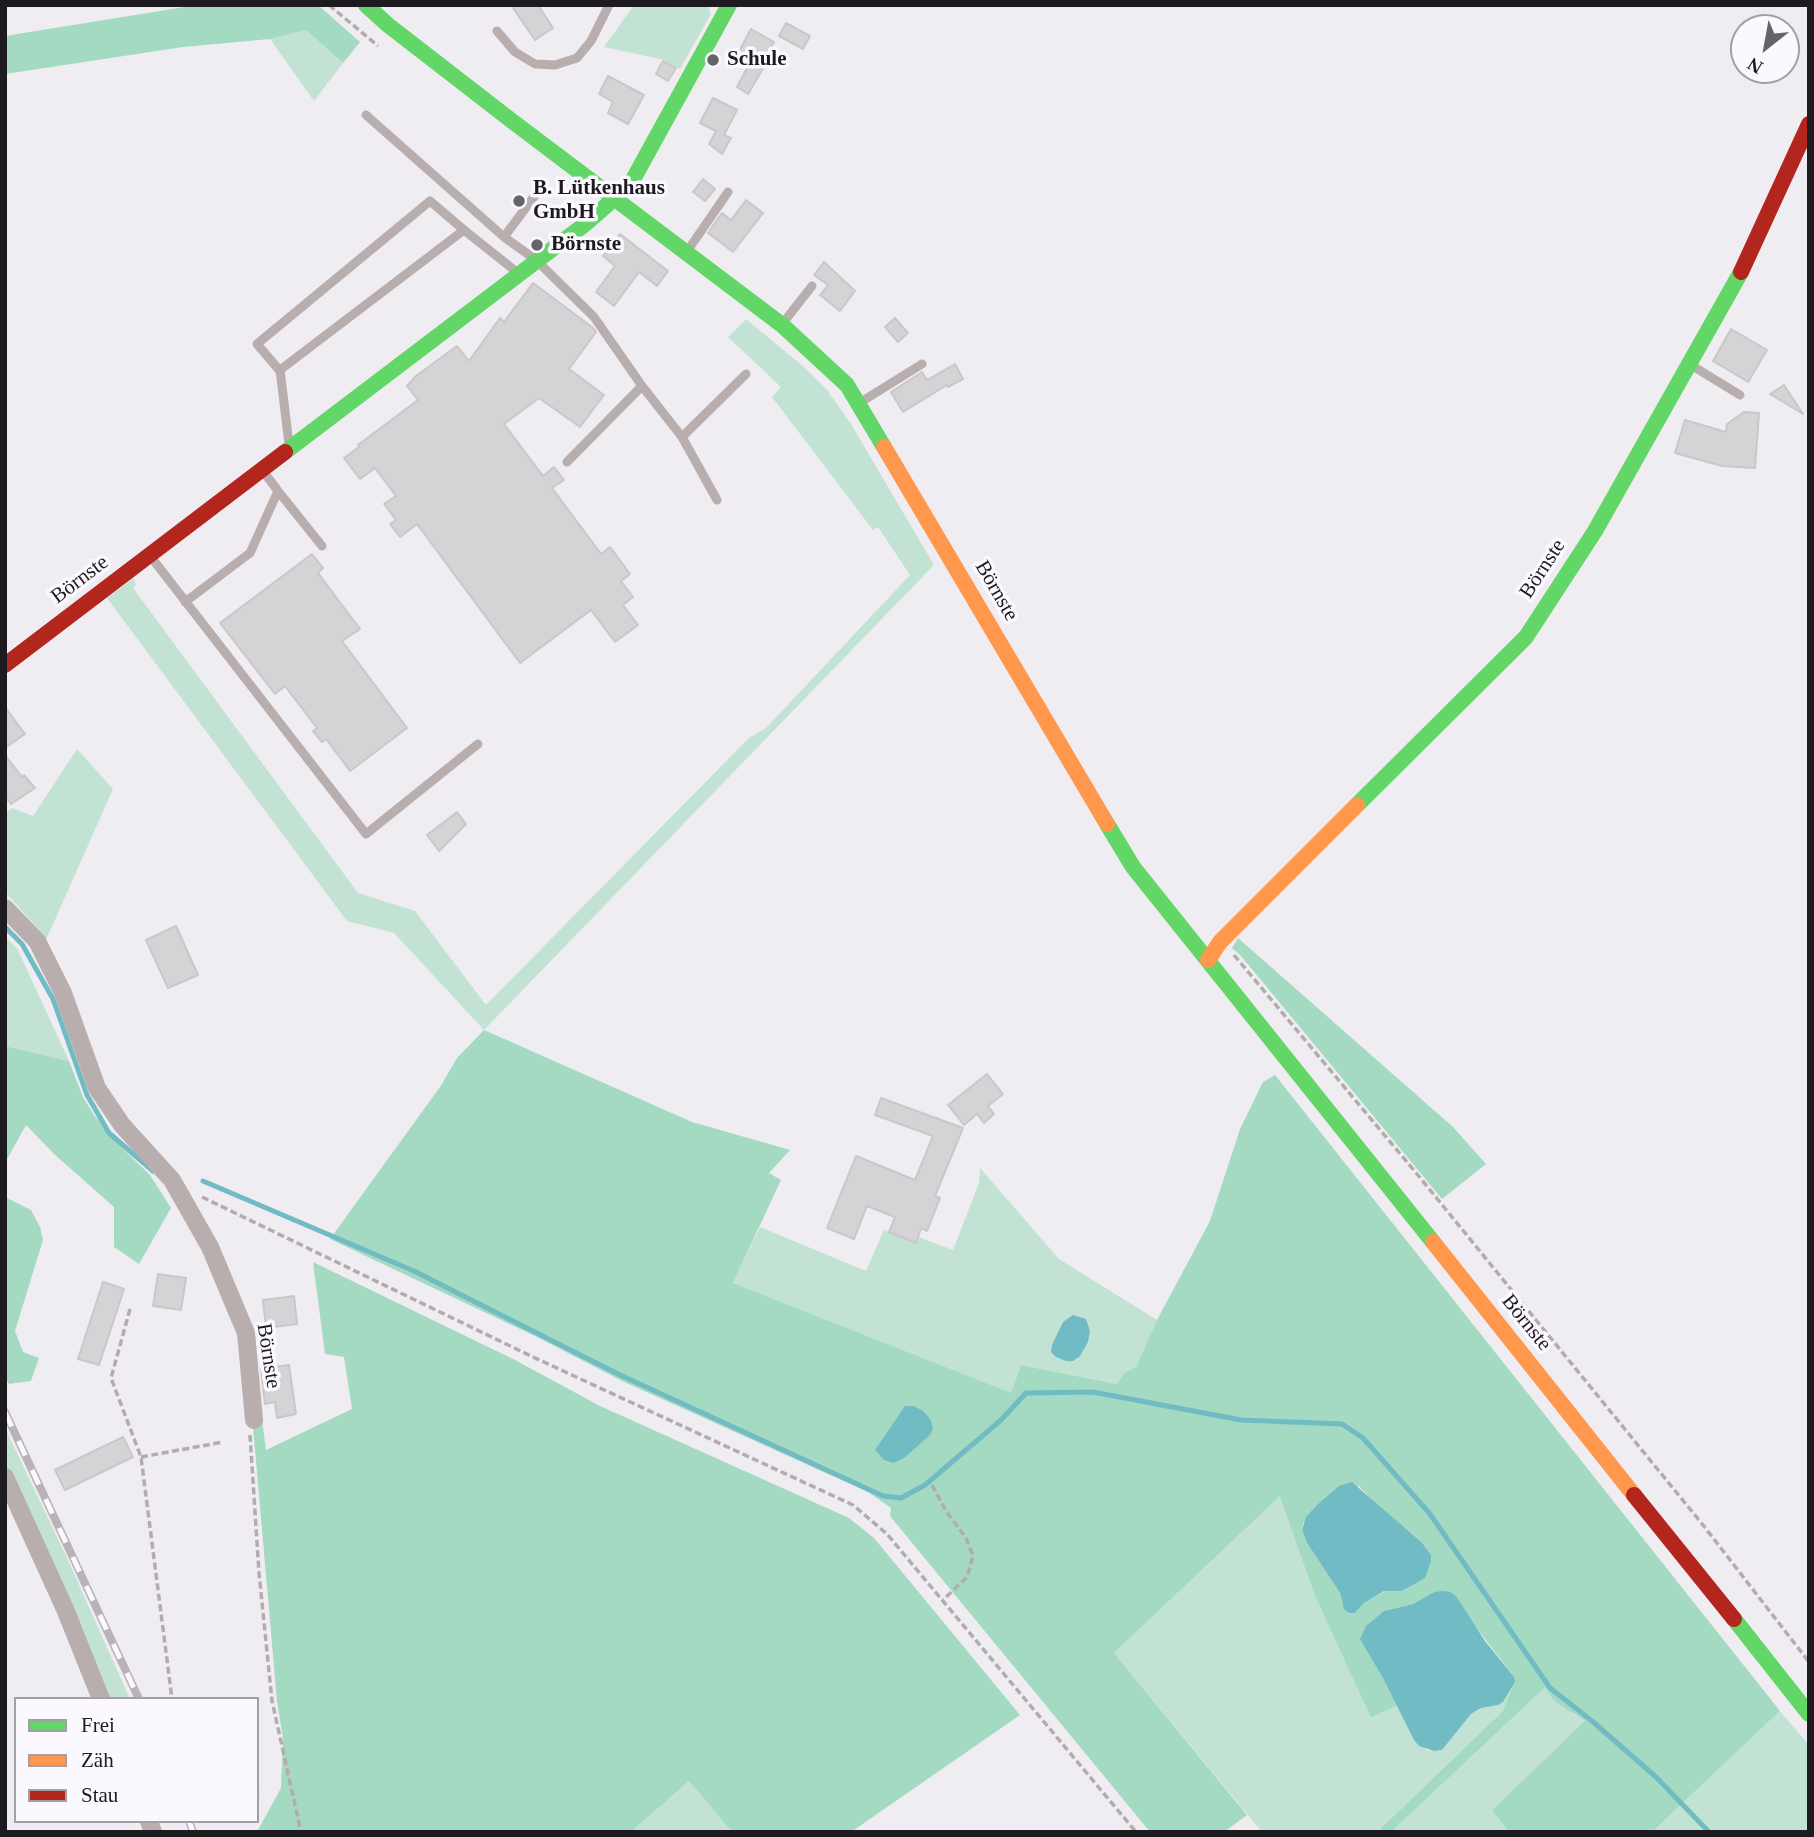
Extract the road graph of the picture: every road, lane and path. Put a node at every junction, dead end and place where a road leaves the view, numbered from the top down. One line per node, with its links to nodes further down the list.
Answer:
1 (366, 5): 9 (street, Börnste)
2 (609, 5): 4 (lane)
3 (729, 5): 9 (street, Börnste)
4 (497, 31)
5 (366, 115): 11 (lane)
6 (1809, 124): 18 (street, Börnste)
7 (539, 190): 11 (lane)
8 (728, 192): 12 (lane)
9 (614, 198): 12 (street, Börnste); 13 (street, Börnste)
10 (464, 230): 14 (lane); 19 (lane); 19 (lane)
11 (504, 237): 13 (lane)
12 (687, 252): 16 (street, Börnste)
13 (536, 260): 14 (street, Börnste); 21 (lane)
14 (519, 273): 25 (street, Börnste)
15 (812, 286): 16 (lane)
16 (782, 325): 23 (street, Börnste)
17 (922, 364): 23 (lane)
18 (1689, 364): 22 (lane); 36 (street, Börnste)
19 (280, 371): 25 (lane)
20 (746, 374): 24 (lane)
21 (642, 386): 24 (lane); 26 (lane)
22 (1740, 395)
23 (860, 403): 37 (street, Börnste)
24 (682, 437): 29 (lane)
25 (289, 449): 27 (street, Börnste)
26 (567, 462)
27 (262, 470): 28 (lane); 31 (street, Börnste)
28 (278, 491): 30 (lane); 32 (lane)
29 (717, 500)
30 (322, 546)
31 (150, 556): 32 (lane); 33 (street, Börnste)
32 (185, 602): 34 (lane)
33 (5, 665)
34 (478, 744)
35 (5, 908): 38 (street, Börnste)
36 (1220, 942): 37 (street, Börnste); 46 (path)
37 (1208, 960): 49 (street, Börnste)
38 (172, 1180): 40 (street, Börnste); 45 (path)
39 (130, 1309): 42 (path)
40 (254, 1420): 50 (path, Börnste)
41 (223, 1442): 42 (path)
42 (141, 1457): 48 (path)
43 (5, 1477): 47 (street)
44 (932, 1485): 45 (path)
45 (943, 1600): 51 (path)
46 (1809, 1662)
47 (99, 1697)
48 (172, 1697)
49 (1809, 1714)
50 (301, 1832)
51 (1136, 1832)

